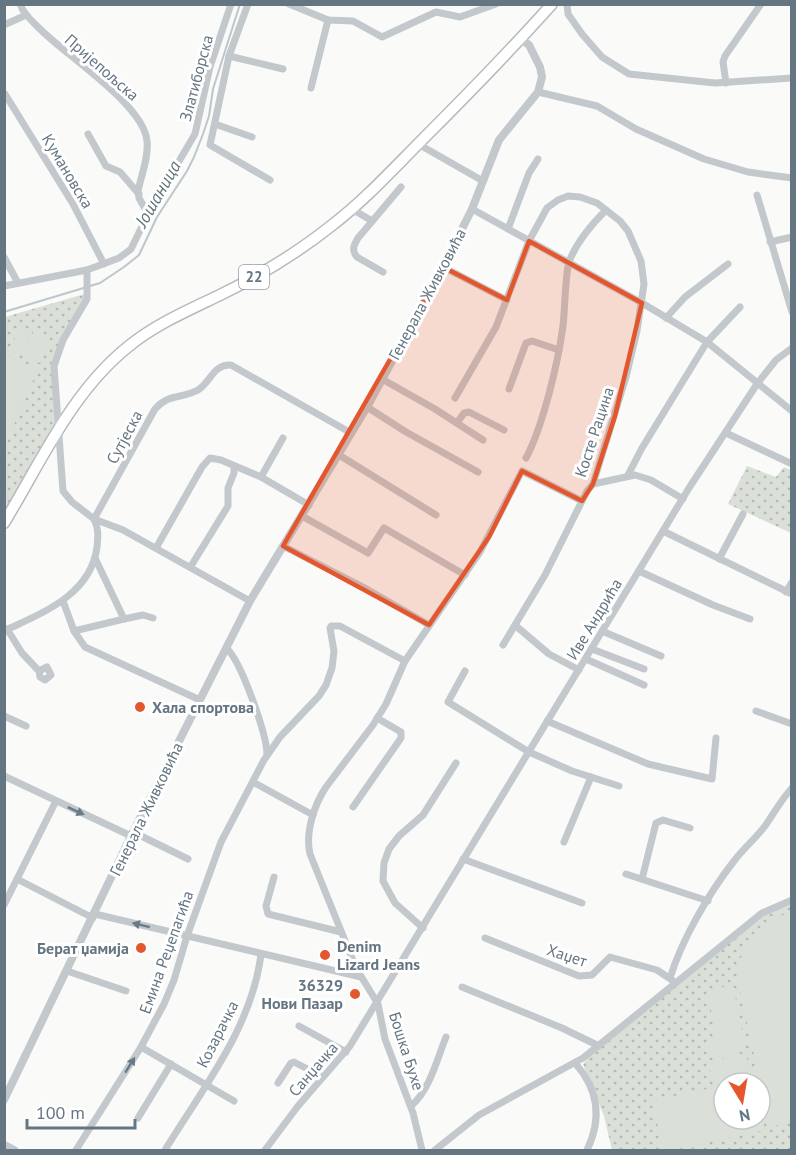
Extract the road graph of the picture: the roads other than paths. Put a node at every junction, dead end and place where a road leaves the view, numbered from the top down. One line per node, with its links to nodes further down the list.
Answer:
1 (20, 4): 9 (street, Пријепољска)
2 (231, 4): 34 (street, Златиборска)
3 (248, 4): 13 (street)
4 (290, 4): 10 (street)
5 (496, 4): 10 (street)
6 (552, 4): 12 (main road, 22)
7 (567, 4): 16 (street)
8 (761, 4): 16 (street)
9 (26, 15): 11 (street); 29 (street, Пријепољска)
10 (328, 20): 17 (street)
11 (4, 25)
12 (521, 39): 18 (street); 23 (main road, 22)
13 (229, 56): 14 (street); 20 (street)
14 (284, 69)
15 (792, 78): 16 (street)
16 (726, 83)
17 (311, 88)
18 (538, 92): 25 (street); 27 (street, Генерала Живковића)
19 (4, 94): 42 (street, Кумановска)
20 (215, 124): 22 (street); 26 (street)
21 (88, 134): 29 (street)
22 (252, 137)
23 (418, 144): 27 (street); 31 (main road, 22)
24 (538, 159): 36 (street)
25 (792, 178)
26 (270, 180)
27 (483, 181): 32 (street, Генерала Живковића)
28 (401, 187): 35 (street)
29 (139, 195): 34 (street)
30 (757, 195): 39 (street)
31 (352, 209): 35 (street); 65 (main road, 22)
32 (472, 209): 36 (street, Генерала Живковића); 44 (street, Генерала Живковића)
33 (606, 210): 38 (street, Косте Рацина); 41 (street); 51 (street, Косте Рацина)
34 (148, 214): 42 (street)
35 (372, 221): 45 (street)
36 (508, 230): 38 (street)
37 (792, 237): 39 (street)
38 (529, 241): 41 (street); 50 (street)
39 (770, 242): 49 (street)
40 (4, 257): 47 (street)
41 (569, 263): 51 (street); 56 (street)
42 (104, 264): 46 (street)
43 (728, 264): 54 (street)
44 (444, 267): 50 (street); 58 (street, Генерала Живковића)
45 (384, 272)
46 (88, 273): 47 (street); 65 (street)
47 (18, 283): 48 (street)
48 (4, 286)
49 (789, 290): 53 (street)
50 (507, 300): 61 (street)
51 (642, 303): 54 (street); 78 (street, Косте Рацина)
52 (740, 307): 55 (street)
53 (792, 312)
54 (666, 318): 55 (street)
55 (707, 342): 59 (street); 76 (street)
56 (558, 350): 60 (street); 72 (street)
57 (790, 352): 59 (street, Иве Андрића)
58 (382, 380): 62 (street, Генерала Живковића); 64 (street, Генерала Живковића)
59 (757, 384): 63 (street); 68 (street, Иве Андрића)
60 (509, 389)
61 (455, 398)
62 (367, 406): 67 (street, Генерала Живковића); 75 (street)
63 (792, 411)
64 (457, 423): 66 (street); 70 (street, Генерала Живковића)
65 (58, 430): 85 (street); 86 (main road, 22)
66 (504, 430)
67 (351, 433): 71 (street, Генерала Живковића); 85 (street, Сутјеска)
68 (726, 433): 73 (street); 79 (street, Иве Андрића)
69 (283, 438): 77 (street)
70 (483, 440)
71 (339, 455): 81 (street, Генерала Живковића); 83 (street)
72 (526, 458)
73 (792, 464)
74 (234, 467): 77 (street); 89 (street); 92 (street)
75 (478, 472)
76 (628, 475): 78 (street); 79 (street)
77 (261, 477): 81 (street)
78 (593, 484): 80 (street, Косте Рацина)
79 (683, 499): 87 (street, Иве Андрића)
80 (582, 501): 94 (street); 103 (street, Косте Рацина)
81 (309, 505): 84 (street, Генерала Живковића)
82 (742, 514): 91 (street)
83 (436, 515)
84 (302, 516): 88 (street, Генерала Живковића); 94 (street)
85 (94, 519): 89 (street); 90 (street)
86 (4, 523)
87 (663, 531): 91 (street); 93 (street, Иве Андрића)
88 (283, 546): 98 (street, Генерала Живковића); 102 (street)
89 (156, 548): 92 (street)
90 (95, 558): 97 (street); 101 (street)
91 (719, 559): 96 (street)
92 (191, 566): 98 (street)
93 (639, 571): 100 (street); 106 (street, Иве Андрића)
94 (465, 575): 102 (street)
95 (792, 582): 96 (street)
96 (789, 593)
97 (63, 601): 104 (street); 105 (street)
98 (250, 601): 108 (street, Генерала Живковића)
99 (153, 618): 101 (street)
100 (750, 619)
101 (124, 620): 105 (street)
102 (429, 625): 112 (street)
103 (516, 626): 107 (street, Косте Рацина); 114 (street)
104 (6, 630): 115 (street)
105 (74, 631): 118 (street)
106 (602, 631): 109 (street, Иве Андрића); 110 (street)
107 (503, 645)
108 (226, 648): 118 (street, Генерала Живковића); 127 (street)
109 (592, 649): 111 (street, Иве Андрића); 113 (street)
110 (661, 656)
111 (586, 659): 114 (street, Иве Андрића); 117 (street)
112 (405, 661): 121 (street); 127 (street, Емина Реџепагића)
113 (644, 669)
114 (579, 670): 122 (street, Иве Андрића)
115 (39, 671)
116 (465, 671): 126 (street)
117 (644, 685)
118 (200, 700): 138 (street, Генерала Живковића)
119 (756, 711): 123 (street)
120 (4, 716): 124 (street)
121 (378, 718): 135 (street); 136 (street)
122 (547, 721): 125 (street); 126 (street, Иве Андрића)
123 (792, 724)
124 (26, 726)
125 (716, 738)
126 (529, 752): 130 (street); 141 (street, Иве Андрића)
127 (267, 755): 131 (street, Емина Реџепагића)
128 (456, 763): 152 (street)
129 (4, 776): 134 (street)
130 (591, 777): 132 (street); 139 (street)
131 (253, 782): 136 (street); 154 (street, Емина Реџепагића)
132 (619, 786)
133 (792, 788): 148 (street)
134 (56, 801): 138 (street, one-way to 138); 144 (street)
135 (353, 807)
136 (313, 815): 153 (street)
137 (690, 828): 145 (street)
138 (132, 834): 140 (street); 151 (street, Генерала Живковића)
139 (564, 842)
140 (188, 859)
141 (463, 859): 149 (street); 152 (street, Иве Андрића)
142 (626, 874): 145 (street)
143 (274, 877): 153 (street)
144 (17, 879): 146 (street); 151 (street)
145 (642, 879): 148 (street)
146 (8, 890): 150 (street)
147 (792, 900): 159 (street)
148 (708, 901): 159 (street)
149 (582, 903)
150 (4, 905)
151 (94, 916): 154 (street, one-way to 151); 157 (street, Генерала Живковића)
152 (423, 928): 162 (street, Иве Андрића)
153 (341, 932): 158 (street)
154 (187, 936): 156 (street); 166 (street, Емина Реџепагића)
155 (485, 938): 159 (street, Хаџет)
156 (261, 954): 158 (street); 172 (street, Козарачка)
157 (67, 971): 161 (street); 173 (street, Генерала Живковића)
158 (361, 977): 162 (street)
159 (672, 981): 165 (street)
160 (462, 987): 165 (street)
161 (126, 991)
162 (378, 1004): 167 (street, Санџачка); 175 (street, Бошка Бухе)
163 (299, 1026): 167 (street)
164 (446, 1036): 175 (street, Бошка Бухе)
165 (599, 1046): 168 (street)
166 (141, 1047): 169 (street); 179 (street, Емина Реџепагића, one-way to 166)
167 (346, 1052): 170 (street, Санџачка)
168 (575, 1063): 183 (street); 184 (street)
169 (171, 1064): 172 (street); 176 (street)
170 (323, 1077): 171 (street); 181 (street, Санџачка)
171 (278, 1083)
172 (205, 1085): 174 (street); 180 (street, Козарачка)
173 (4, 1100)
174 (234, 1101)
175 (411, 1106): 182 (street, Бошка Бухе)
176 (138, 1118)
177 (4, 1144): 178 (street)
178 (15, 1150)
179 (76, 1150)
180 (165, 1150)
181 (265, 1150)
182 (422, 1150)
183 (435, 1150)
184 (587, 1150)

